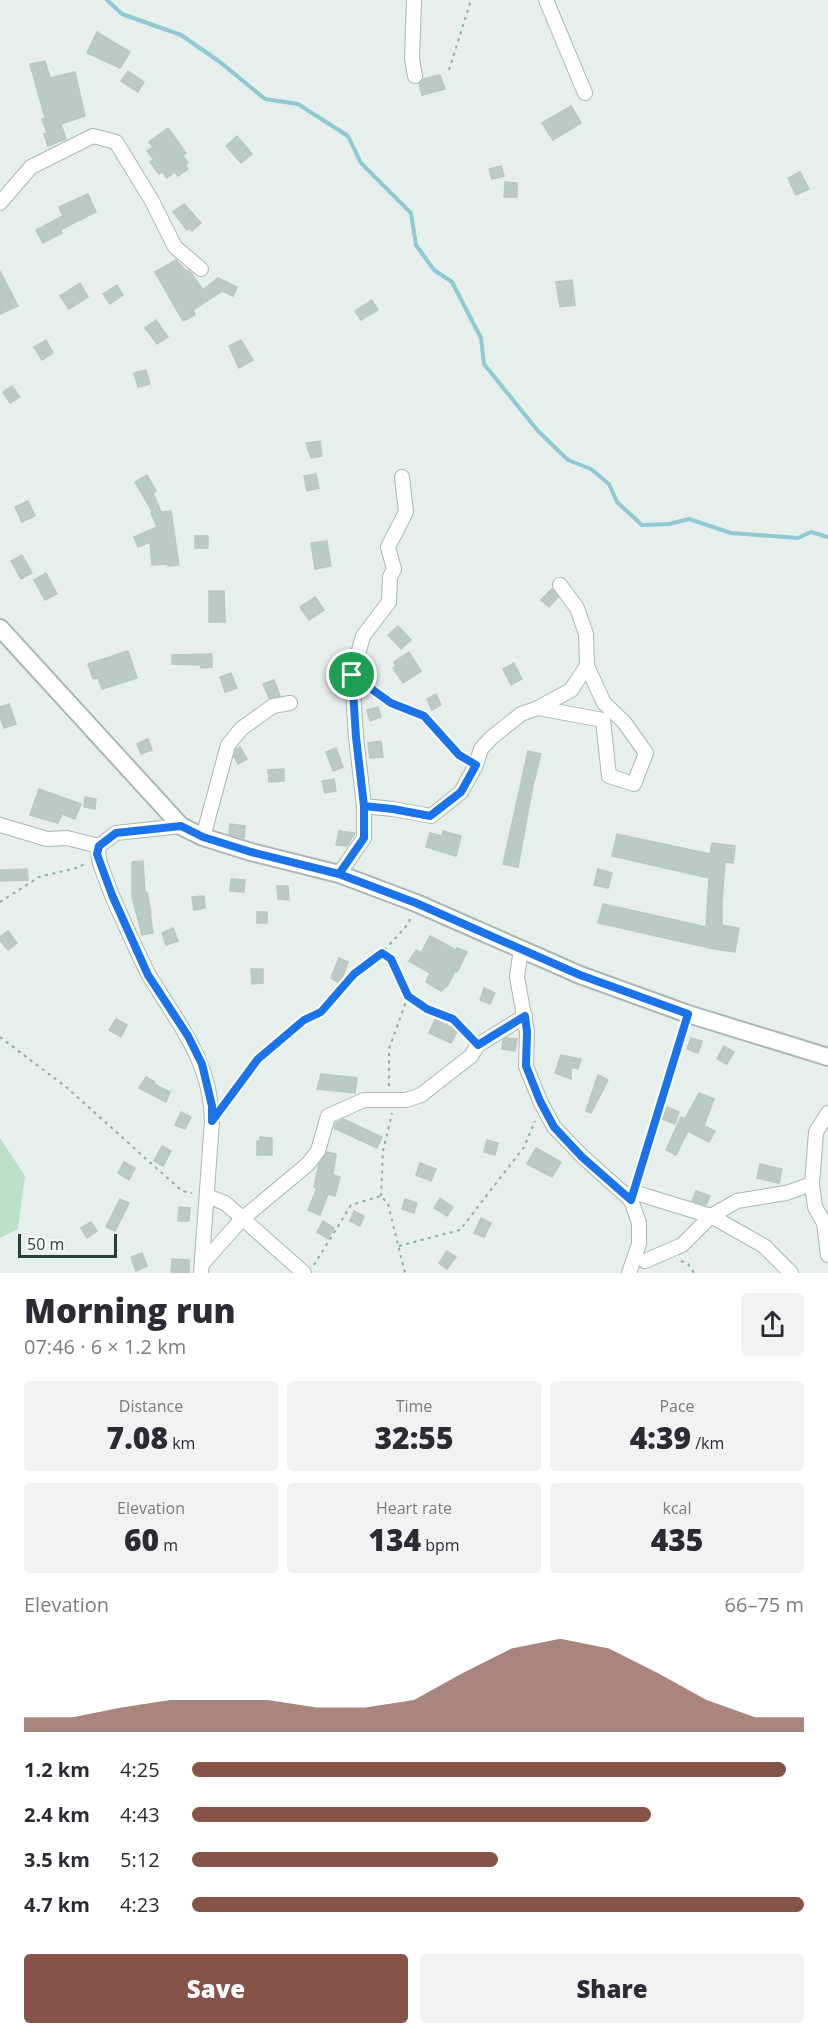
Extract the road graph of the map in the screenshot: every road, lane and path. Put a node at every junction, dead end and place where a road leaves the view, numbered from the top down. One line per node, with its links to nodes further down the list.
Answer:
1 (414, 0): 5 (street)
2 (471, 0): 4 (path)
3 (546, 0): 6 (street)
4 (448, 70)
5 (415, 76)
6 (585, 93)
7 (0, 201): 8 (street)
8 (201, 269)
9 (402, 477): 13 (street)
10 (560, 585): 12 (street)
11 (0, 628): 21 (street)
12 (587, 666): 15 (street); 17 (street)
13 (352, 675): 18 (path); 19 (street)
14 (290, 703): 22 (street)
15 (538, 708): 16 (street); 18 (street)
16 (603, 720): 17 (street); 17 (street)
17 (624, 722)
18 (476, 765): 19 (street)
19 (364, 806): 24 (street)
20 (0, 825): 23 (street)
21 (181, 826): 22 (street); 23 (street)
22 (203, 837): 24 (street)
23 (98, 850): 25 (path); 38 (street)
24 (339, 874): 26 (street)
25 (0, 902)
26 (416, 903): 27 (street); 28 (path)
27 (521, 948): 30 (street); 31 (street)
28 (382, 953): 29 (path); 38 (path)
29 (408, 996): 33 (path); 35 (path)
30 (688, 1014): 34 (street); 40 (path)
31 (525, 1016): 33 (street); 36 (street)
32 (0, 1037): 41 (path)
33 (478, 1045): 35 (street)
34 (828, 1057)
35 (390, 1099): 42 (path); 44 (street)
36 (540, 1101): 45 (path); 47 (street)
37 (828, 1113): 39 (street)
38 (212, 1121): 41 (street)
39 (812, 1184): 43 (street); 46 (street)
40 (633, 1192): 43 (street)
41 (207, 1196): 44 (street); 48 (street)
42 (381, 1196): 45 (path); 49 (path)
43 (711, 1216): 47 (street); 52 (street)
44 (242, 1219): 48 (street); 49 (street)
45 (399, 1246): 50 (path)
46 (828, 1255)
47 (644, 1263): 51 (street)
48 (201, 1269)
49 (308, 1271)
50 (405, 1273)
51 (629, 1273)
52 (791, 1273)

